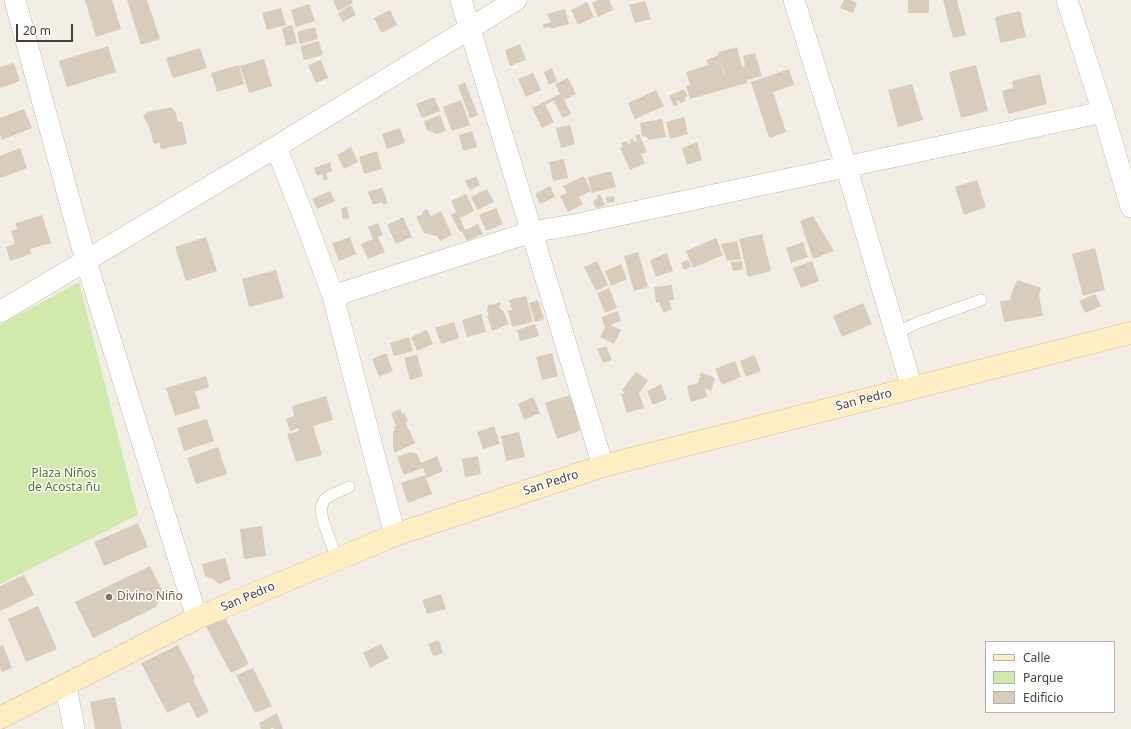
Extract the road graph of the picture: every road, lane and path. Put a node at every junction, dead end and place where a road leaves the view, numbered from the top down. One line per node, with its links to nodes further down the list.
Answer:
1 (15, 0): 12 (street)
2 (461, 0): 6 (street)
3 (516, 0): 6 (street)
4 (794, 0): 9 (street)
5 (1067, 0): 7 (street)
6 (470, 29): 8 (street); 11 (street)
7 (1103, 112): 9 (street); 10 (street)
8 (276, 147): 12 (street); 13 (street)
9 (846, 166): 11 (street); 17 (street)
10 (1131, 207)
11 (531, 232): 13 (street); 19 (street)
12 (86, 262): 15 (street); 23 (street)
13 (333, 296): 21 (street)
14 (981, 300): 17 (lane)
15 (0, 312)
16 (1131, 332): 18 (main road, San Pedro)
17 (896, 335): 18 (street)
18 (912, 388): 19 (main road, San Pedro)
19 (602, 466): 21 (main road, San Pedro)
20 (349, 487): 22 (lane)
21 (395, 535): 22 (main road, San Pedro)
22 (337, 559): 23 (main road, San Pedro)
23 (197, 618): 24 (main road, San Pedro)
24 (66, 686): 25 (main road, San Pedro); 26 (street)
25 (0, 718)
26 (74, 729)

